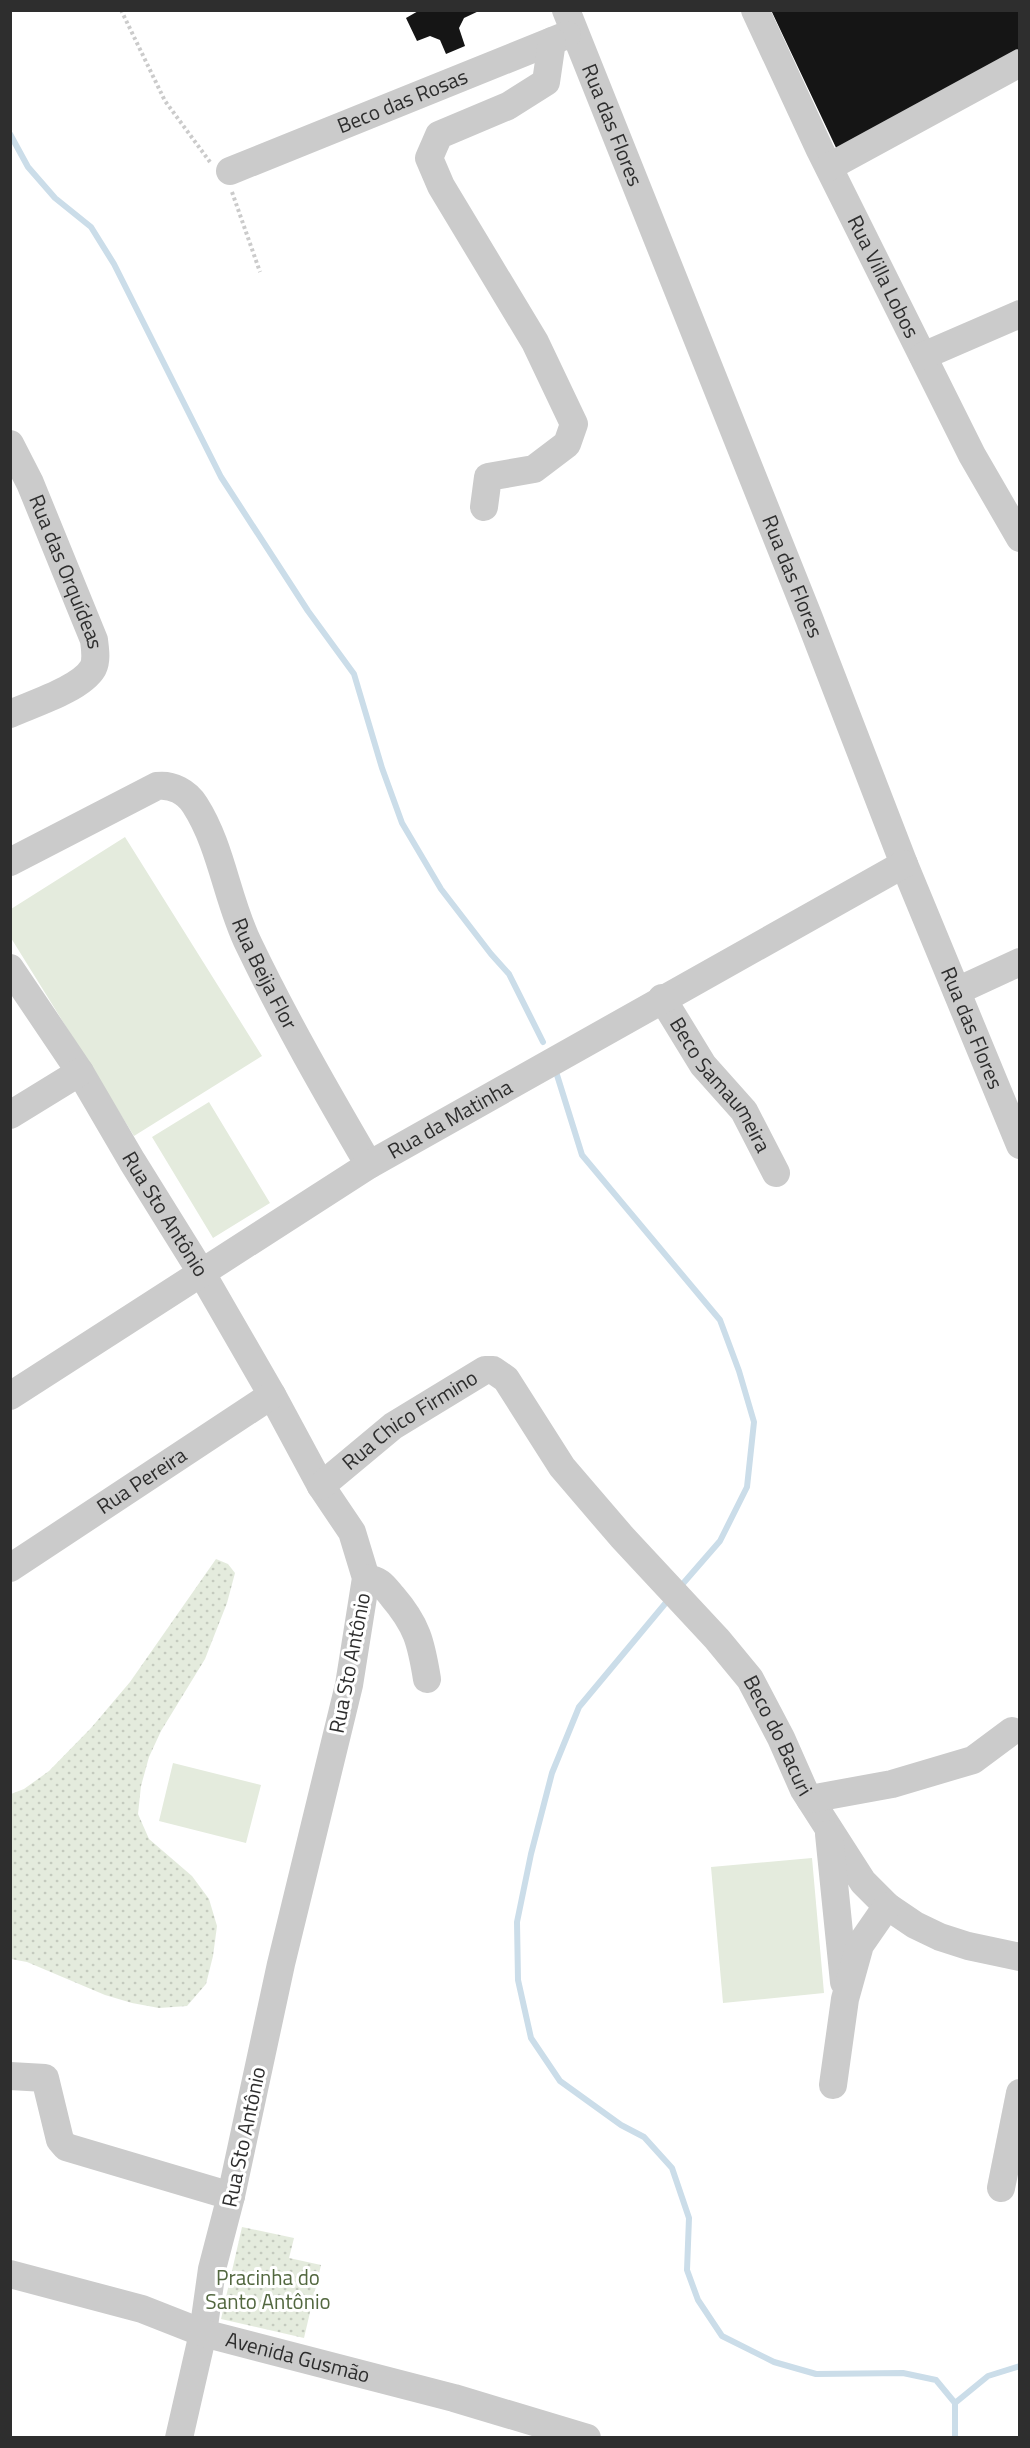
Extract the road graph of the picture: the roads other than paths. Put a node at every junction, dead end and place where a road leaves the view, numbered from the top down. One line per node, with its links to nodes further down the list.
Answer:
1 (754, 10): 4 (street, Rua Villa Lobos)
2 (564, 28): 5 (street, Beco das Rosas); 9 (street); 13 (street, Rua das Flores)
3 (1020, 63): 4 (street)
4 (829, 167): 7 (street, Rua Villa Lobos)
5 (223, 174)
6 (1020, 314): 7 (street)
7 (923, 356): 10 (street, Rua Villa Lobos)
8 (10, 444): 11 (street, Rua das Orquídeas)
9 (484, 507)
10 (1020, 538)
11 (10, 714)
12 (10, 862): 21 (street, Rua Beija Flor)
13 (904, 864): 16 (street, Rua das Flores); 17 (street, Rua da Matinha)
14 (1020, 962): 16 (street)
15 (10, 969): 18 (street, Rua Sto Antônio)
16 (957, 991): 20 (street, Rua das Flores)
17 (662, 998): 21 (street, Rua da Matinha); 22 (street, Beco Samaumeira)
18 (80, 1072): 19 (street); 23 (street, Rua Sto Antônio)
19 (10, 1115)
20 (1020, 1145)
21 (369, 1165): 23 (street, Rua da Matinha)
22 (776, 1173)
23 (201, 1272): 24 (street, Rua Sto Antônio); 25 (street, Rua da Matinha)
24 (272, 1395): 27 (street, Rua Sto Antônio); 28 (street, Rua Pereira)
25 (10, 1396)
26 (562, 1467): 27 (street, Rua Chico Firmino); 32 (street, Beco do Bacuri)
27 (321, 1486): 29 (street, Rua Sto Antônio)
28 (10, 1568)
29 (366, 1578): 30 (street); 41 (street, Rua Sto Antônio)
30 (427, 1679)
31 (1012, 1731): 32 (street)
32 (810, 1799): 33 (street, Beco do Bacuri)
33 (828, 1828): 34 (street, Beco do Bacuri); 36 (street)
34 (887, 1906): 35 (street, Beco do Bacuri); 36 (street)
35 (1020, 1957)
36 (845, 1999): 38 (street)
37 (10, 2076): 41 (street)
38 (833, 2085)
39 (1020, 2092): 40 (street)
40 (1001, 2188)
41 (231, 2196): 43 (street, Rua Sto Antônio)
42 (10, 2274): 43 (street, Avenida Gusmão)
43 (203, 2333): 44 (street, Rua Sto Antônio); 45 (street, Avenida Gusmão)
44 (179, 2438)
45 (587, 2438)

